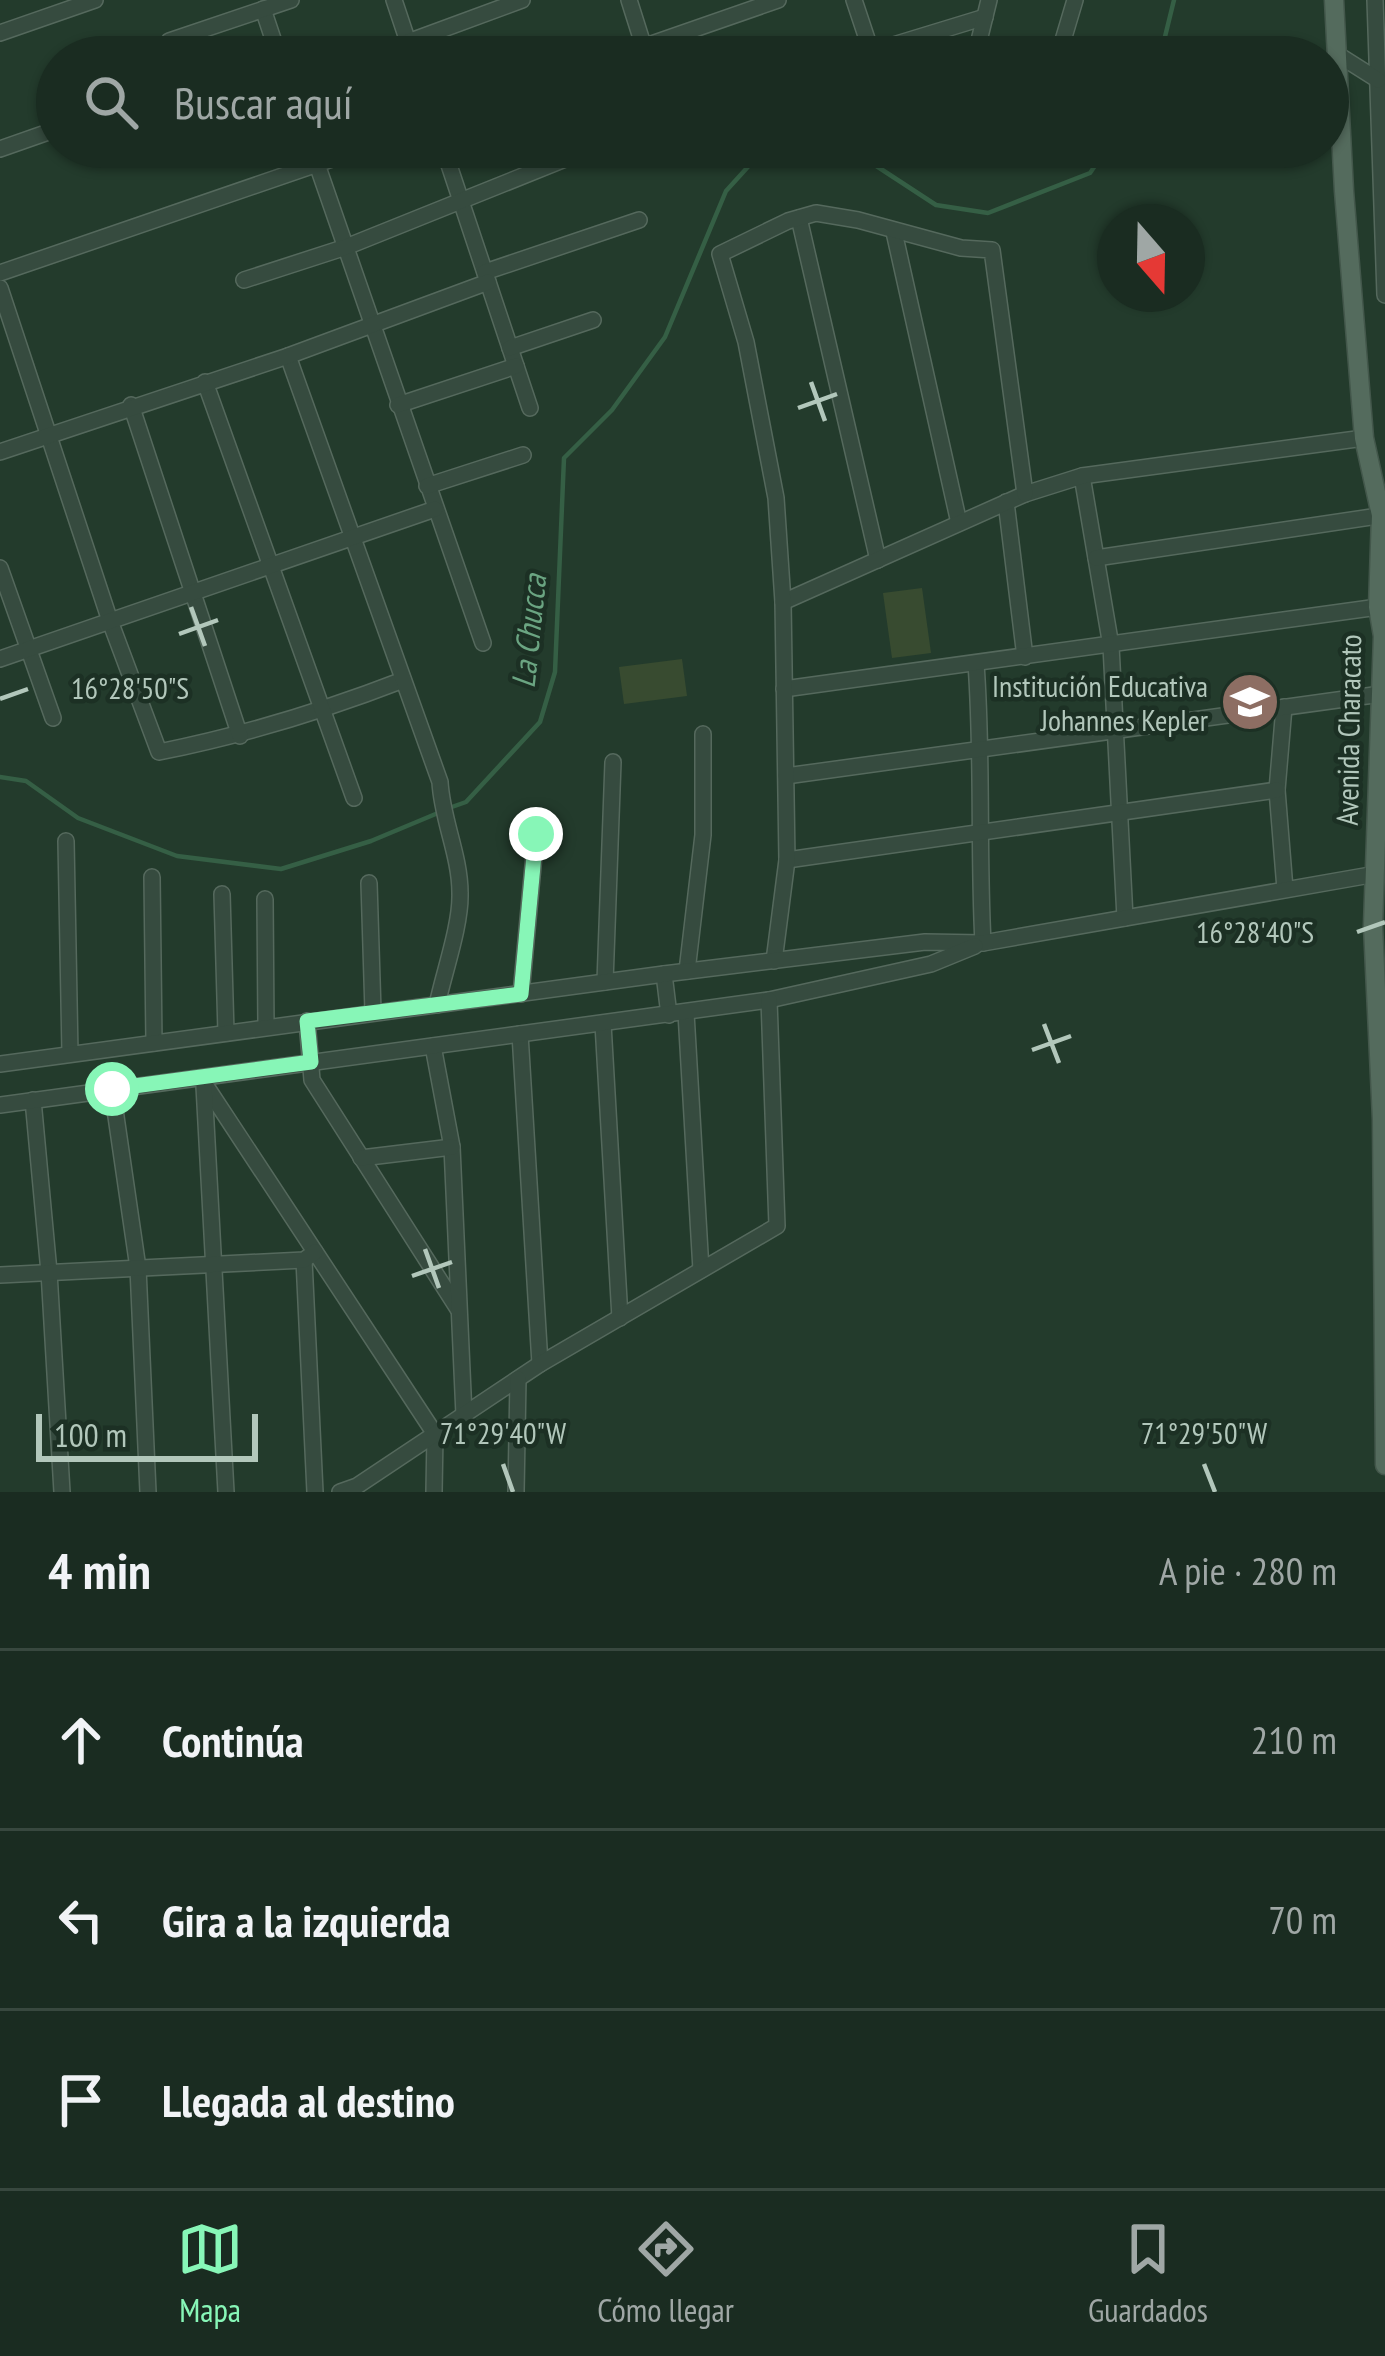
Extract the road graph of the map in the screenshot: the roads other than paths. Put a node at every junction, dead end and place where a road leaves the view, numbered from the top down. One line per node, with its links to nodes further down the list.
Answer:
1 (95, 0): 13 (street)
2 (291, 0): 11 (street)
3 (394, 0): 16 (street)
4 (523, 0): 17 (street)
5 (629, 0): 18 (street)
6 (778, 0): 19 (street)
7 (854, 0): 20 (street)
8 (1075, 0): 22 (street)
9 (1334, 0): 23 (main road, Avenida Characato)
10 (1375, 0): 25 (street)
11 (263, 9): 14 (street); 15 (street)
12 (987, 9): 21 (street)
13 (0, 33)
14 (184, 36)
15 (272, 36)
16 (406, 36)
17 (441, 36)
18 (640, 36)
19 (686, 36)
20 (866, 36)
21 (912, 36)
22 (1064, 36)
23 (1338, 36)
24 (1349, 62): 25 (street)
25 (1380, 82): 42 (street)
26 (36, 136): 27 (street)
27 (0, 148)
28 (305, 168): 38 (street)
29 (318, 168): 37 (street)
30 (450, 168): 33 (street)
31 (544, 168): 33 (street)
32 (1343, 168): 53 (main road, Avenida Characato)
33 (462, 202): 37 (street); 39 (street)
34 (799, 218): 36 (street); 65 (street); 69 (street)
35 (639, 220): 39 (street)
36 (894, 232): 58 (street); 62 (street)
37 (346, 247): 40 (street); 44 (street)
38 (0, 273)
39 (487, 277): 44 (street); 45 (street)
40 (244, 280)
41 (0, 288): 52 (street)
42 (1385, 295)
43 (593, 320): 45 (street)
44 (369, 325): 46 (street); 49 (street)
45 (510, 348): 47 (street)
46 (288, 356): 48 (street); 63 (street)
47 (516, 366): 49 (street); 51 (street)
48 (205, 382): 50 (street); 66 (street)
49 (398, 405): 57 (street)
50 (131, 406): 52 (street); 68 (street)
51 (530, 408)
52 (49, 435): 54 (street); 71 (street)
53 (1364, 438): 56 (street); 61 (main road, Avenida Characato)
54 (0, 452)
55 (523, 455): 57 (street)
56 (1082, 476): 58 (street); 64 (street)
57 (427, 486): 60 (street)
58 (1025, 494): 59 (street)
59 (1006, 502): 62 (street); 76 (street)
60 (435, 509): 63 (street); 73 (street)
61 (1384, 512): 64 (street); 70 (main road, Avenida Characato)
62 (959, 523): 65 (street)
63 (354, 536): 66 (street); 79 (street)
64 (1096, 558): 74 (street)
65 (878, 560): 69 (street)
66 (273, 566): 68 (street); 83 (street)
67 (0, 568): 75 (street)
68 (191, 593): 71 (street); 87 (street)
69 (783, 602): 80 (street)
70 (1378, 607): 72 (main road, Avenida Characato); 74 (street)
71 (110, 621): 75 (street); 87 (street)
72 (1384, 636): 81 (main road, Avenida Characato)
73 (483, 644)
74 (1111, 646): 76 (street); 85 (street)
75 (28, 648): 77 (street); 84 (street)
76 (1025, 657): 78 (street)
77 (0, 659)
78 (976, 664): 80 (street); 88 (street)
79 (403, 680): 83 (street); 113 (street)
80 (784, 689): 90 (street)
81 (1381, 694): 82 (street); 98 (main road, Avenida Characato)
82 (1284, 707): 85 (street); 91 (street)
83 (322, 712): 87 (street); 92 (street)
84 (53, 718)
85 (1118, 730): 88 (street); 93 (street)
86 (703, 734): 108 (street)
87 (240, 736)
88 (982, 749): 90 (street); 95 (street)
89 (613, 761): 110 (street)
90 (786, 776): 97 (street)
91 (1277, 790): 93 (street); 101 (street)
92 (354, 798)
93 (1118, 814): 95 (street); 104 (street)
94 (536, 834): 111 (street)
95 (978, 835): 97 (street); 106 (street)
96 (66, 842): 123 (street)
97 (787, 860): 107 (street)
98 (1376, 874): 101 (street); 105 (main road, Avenida Characato)
99 (152, 878): 121 (street)
100 (369, 883): 114 (street)
101 (1285, 889): 104 (street)
102 (222, 894): 119 (street)
103 (265, 899): 118 (street)
104 (1125, 918): 106 (street)
105 (1379, 925): 130 (main road, Avenida Characato)
106 (983, 943): 107 (street); 112 (street)
107 (774, 961): 108 (street)
108 (687, 971): 109 (street)
109 (664, 974): 110 (street); 115 (street)
110 (605, 982): 111 (street)
111 (521, 994): 113 (street)
112 (769, 1000): 115 (street); 137 (street)
113 (437, 1005): 114 (street)
114 (373, 1012): 116 (street)
115 (677, 1014): 117 (street); 137 (street)
116 (307, 1021): 118 (street); 124 (street)
117 (603, 1024): 120 (street); 141 (street)
118 (266, 1027): 119 (street)
119 (226, 1033): 121 (street)
120 (520, 1034): 122 (street); 143 (street)
121 (154, 1043): 123 (street)
122 (433, 1046): 124 (street); 131 (street)
123 (70, 1054): 125 (street)
124 (311, 1062): 126 (street); 132 (street)
125 (0, 1064)
126 (203, 1080): 127 (street); 133 (street); 134 (street)
127 (112, 1089): 128 (street); 136 (street)
128 (34, 1100): 129 (street); 138 (street)
129 (0, 1105)
130 (1383, 1118): 135 (main road, Avenida Characato)
131 (452, 1147): 132 (street); 140 (street)
132 (361, 1158): 140 (street)
133 (309, 1256): 134 (street); 147 (street); 152 (street)
134 (213, 1264): 136 (street); 151 (street)
135 (1384, 1265): 142 (main road, Avenida Characato)
136 (138, 1268): 138 (street); 150 (street)
137 (701, 1270): 141 (street)
138 (50, 1272): 139 (street); 149 (street)
139 (0, 1275)
140 (460, 1311): 145 (street)
141 (620, 1318): 143 (street)
142 (1384, 1323): 146 (main road, Avenida Characato)
143 (540, 1364): 144 (street)
144 (518, 1379): 145 (street); 155 (street)
145 (464, 1414): 147 (street)
146 (1385, 1417): 148 (main road, Avenida Characato)
147 (436, 1434): 153 (street); 154 (street)
148 (1385, 1465)
149 (62, 1492)
150 (148, 1492)
151 (226, 1492)
152 (315, 1492)
153 (340, 1492)
154 (434, 1492)
155 (516, 1492)

